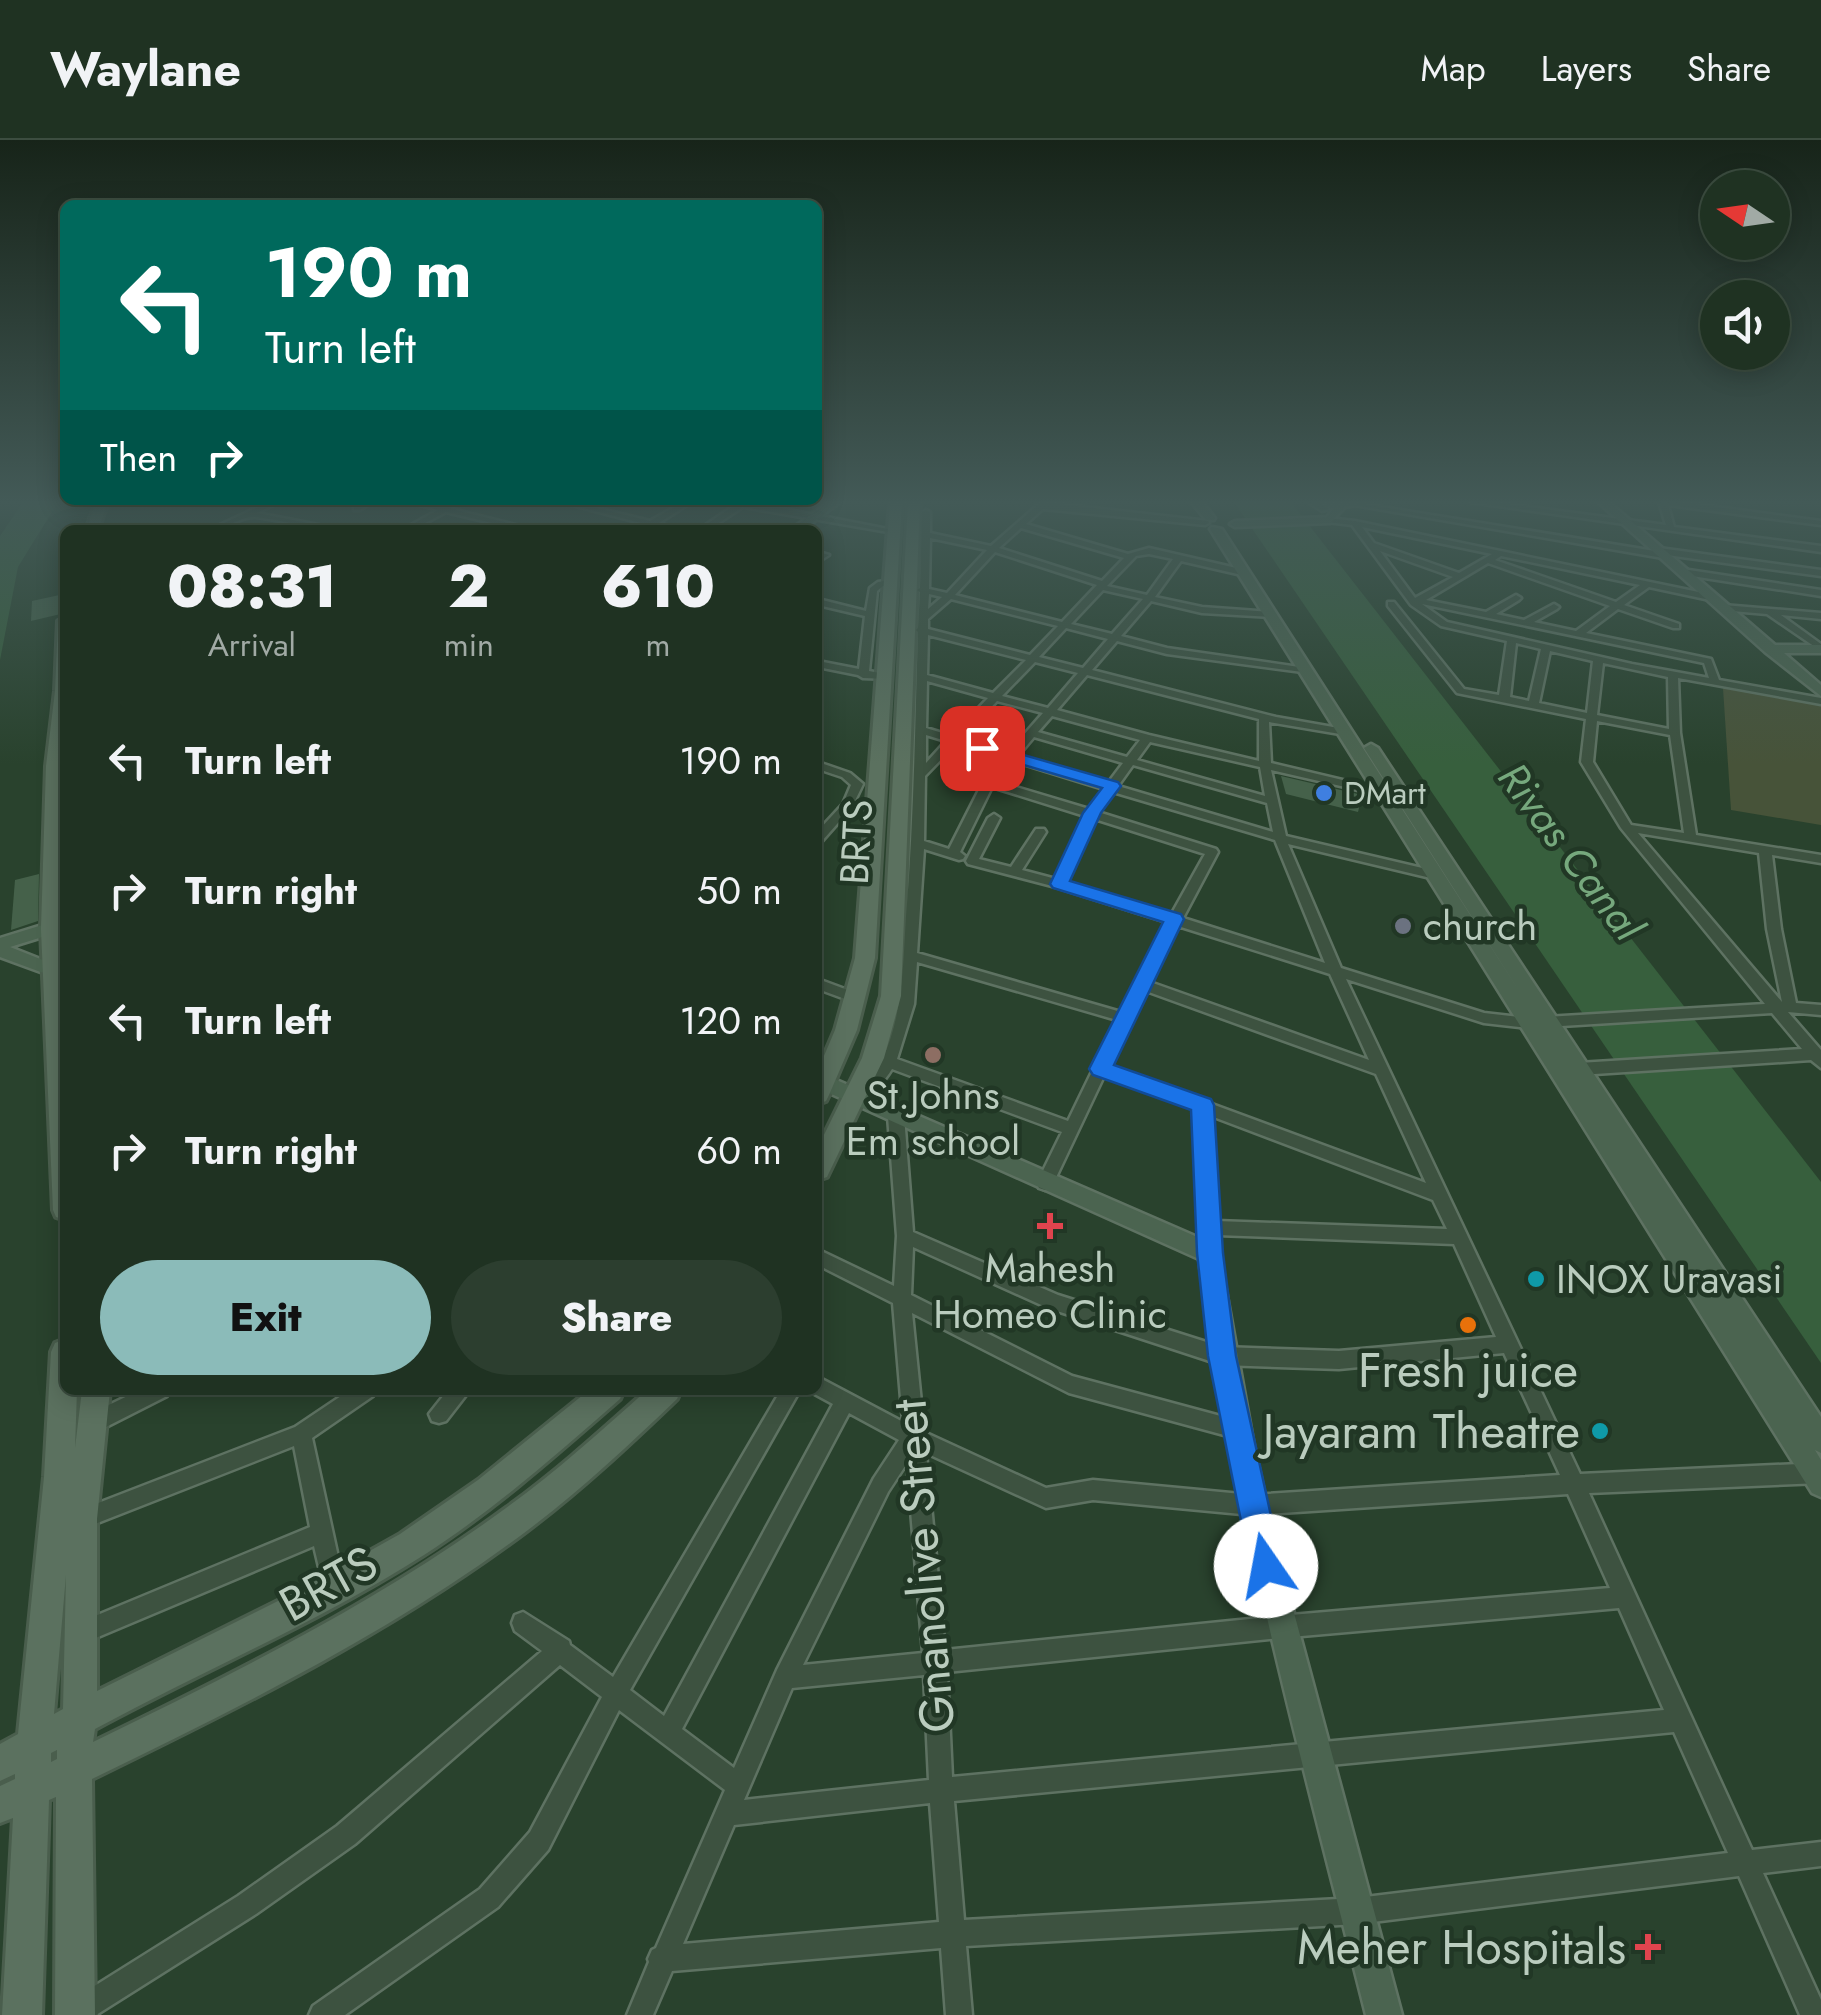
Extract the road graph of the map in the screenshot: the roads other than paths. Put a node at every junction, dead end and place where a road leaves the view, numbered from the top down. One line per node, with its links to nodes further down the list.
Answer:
1 (874, 590): 30 (street)
2 (892, 590): 53 (main road)
3 (915, 590): 119 (main road, BRTS)
4 (922, 590): 18 (street); 36 (street)
5 (955, 590): 18 (street)
6 (1098, 590): 34 (street)
7 (1115, 590): 20 (street)
8 (1155, 590): 20 (street)
9 (1253, 590): 31 (street)
10 (1264, 590): 80 (street)
11 (1407, 590): 22 (street)
12 (1438, 590): 22 (street)
13 (1571, 590): 25 (street)
14 (1640, 590): 25 (street)
15 (1676, 590): 19 (street)
16 (1702, 590): 19 (street)
17 (1717, 590): 28 (street)
18 (949, 596): 34 (street); 36 (street)
19 (1710, 596): 27 (street)
20 (1149, 598): 31 (street); 39 (street)
21 (1516, 598): 32 (street)
22 (1417, 602): 32 (street); 40 (street)
23 (822, 603): 30 (street)
24 (1391, 604): 60 (street)
25 (1618, 606): 37 (street); 38 (street)
26 (1554, 607): 35 (street)
27 (1723, 608): 28 (street); 43 (street)
28 (1740, 609): 29 (street); 44 (street)
29 (1768, 611): 33 (street); 42 (street)
30 (871, 615): 52 (street)
31 (1270, 615): 49 (street)
32 (1486, 616): 35 (street)
33 (1821, 616)
34 (1064, 624): 39 (street); 45 (street)
35 (1523, 624): 38 (street)
36 (922, 625): 45 (street); 55 (street)
37 (1676, 626)
38 (1578, 634): 57 (street)
39 (1116, 636): 49 (street); 50 (street)
40 (1512, 640): 41 (street); 60 (street)
41 (1546, 647): 46 (street); 62 (street)
42 (1821, 648): 44 (street)
43 (1770, 649): 44 (street); 58 (street)
44 (1787, 649): 56 (street)
45 (1032, 659): 50 (street); 59 (street)
46 (1598, 659): 51 (street); 65 (street)
47 (822, 665): 48 (street)
48 (832, 668): 52 (street); 54 (street)
49 (1306, 671): 69 (street)
50 (1083, 673): 63 (street); 64 (street)
51 (1673, 673): 57 (street); 70 (street)
52 (863, 675): 53 (street)
53 (886, 676): 105 (main road)
54 (822, 677)
55 (922, 677): 59 (street); 67 (street)
56 (1821, 678)
57 (1715, 682): 61 (street)
58 (1821, 692)
59 (995, 697): 63 (street); 72 (street)
60 (1504, 700): 62 (street)
61 (1821, 700)
62 (1534, 706): 65 (street)
63 (1049, 712): 68 (street); 71 (street)
64 (1264, 716): 69 (street); 76 (street)
65 (1590, 716): 70 (street); 84 (street)
66 (60, 721): 98 (main road)
67 (920, 730): 72 (street); 77 (street)
68 (1030, 732): 73 (street); 74 (street)
69 (1346, 732): 80 (street)
70 (1675, 733): 87 (street)
71 (1148, 738): 74 (street); 76 (street)
72 (954, 739): 73 (street); 77 (street)
73 (1010, 756): 78 (street); 79 (street)
74 (1130, 762): 79 (street); 81 (street)
75 (822, 766): 85 (street)
76 (1264, 766): 80 (street); 81 (street)
77 (919, 776): 89 (street)
78 (989, 782): 82 (street); 91 (street)
79 (1112, 786): 82 (street); 88 (street)
80 (1392, 794): 95 (street); 111 (street)
81 (1271, 801): 88 (street)
82 (1092, 813): 96 (street); 97 (street)
83 (994, 818): 93 (street)
84 (1627, 828): 87 (street); 107 (street)
85 (822, 832)
86 (1040, 832): 94 (street)
87 (1690, 836): 90 (street)
88 (1280, 838): 95 (street); 102 (street)
89 (918, 843): 91 (street); 100 (street)
90 (1765, 850): 92 (street); 106 (street)
91 (953, 854): 93 (street)
92 (1821, 859)
93 (972, 861): 94 (street)
94 (1016, 870): 96 (street)
95 (1435, 875): 111 (street)
96 (1060, 884): 97 (street)
97 (1174, 919): 102 (street); 103 (street)
98 (58, 927): 99 (street); 101 (main road)
99 (0, 947): 101 (street)
100 (911, 956): 109 (street); 113 (street)
101 (52, 970): 110 (main road)
102 (1336, 973): 111 (street); 116 (street)
103 (1142, 984): 109 (street); 116 (street)
104 (822, 985): 105 (street)
105 (856, 998): 117 (main road)
106 (1790, 1007): 107 (street); 108 (street)
107 (1774, 1008): 111 (street); 112 (street)
108 (1821, 1010)
109 (1126, 1018): 114 (street)
110 (60, 1022)
111 (1539, 1023): 115 (street); 130 (street)
112 (1818, 1057): 115 (street)
113 (889, 1062): 119 (street); 122 (street)
114 (1101, 1069): 120 (street); 122 (street)
115 (1585, 1069): 130 (street)
116 (1380, 1070): 125 (street)
117 (822, 1079)
118 (822, 1087): 119 (street)
119 (854, 1095): 121 (street); 123 (main road, BRTS)
120 (1202, 1105): 125 (street); 128 (street)
121 (896, 1116): 124 (street); 126 (street, Gnanolive Street)
122 (1070, 1128): 124 (street)
123 (822, 1162)
124 (1044, 1183): 128 (street)
125 (1440, 1196): 127 (street)
126 (905, 1236): 131 (street, Gnanolive Street); 133 (street)
127 (1459, 1237): 128 (street); 132 (street)
128 (1209, 1241): 133 (street)
129 (822, 1259): 131 (street)
130 (1702, 1277): 148 (street); 149 (street)
131 (902, 1302): 145 (street); 147 (street, Gnanolive Street)
132 (1510, 1344): 133 (street); 150 (street)
133 (1222, 1356): 145 (street)
134 (822, 1388): 142 (street)
135 (63, 1395): 166 (main road)
136 (140, 1395): 143 (street)
137 (359, 1395): 146 (street)
138 (456, 1395): 144 (street)
139 (604, 1395): 154 (main road)
140 (661, 1395): 169 (main road, BRTS)
141 (789, 1395): 162 (street)
142 (846, 1402): 147 (street); 165 (street)
143 (95, 1406): 152 (main road)
144 (439, 1414)
145 (1239, 1430): 151 (street)
146 (301, 1434): 152 (street); 153 (street)
147 (912, 1438): 151 (street); 160 (street, Gnanolive Street); 161 (street)
148 (1821, 1440)
149 (1819, 1477): 150 (street)
150 (1574, 1484): 151 (street); 155 (street)
151 (1252, 1505): 157 (street)
152 (82, 1519): 158 (main road)
153 (320, 1533): 154 (street); 158 (street)
154 (334, 1589): 163 (main road)
155 (1624, 1597): 157 (street); 164 (street)
156 (523, 1624): 159 (street)
157 (1279, 1627): 160 (street); 167 (street)
158 (79, 1634): 163 (main road)
159 (561, 1649): 162 (street); 180 (street)
160 (935, 1664): 161 (street); 172 (street, Gnanolive Street)
161 (786, 1678): 170 (street)
162 (615, 1695): 165 (street); 182 (street)
163 (80, 1716): 166 (main road); 169 (main road)
164 (1678, 1720): 167 (street); 176 (street)
165 (667, 1734): 170 (street)
166 (34, 1743): 168 (main road); 171 (main road)
167 (1315, 1758): 172 (street); 177 (street)
168 (0, 1764)
169 (76, 1768): 171 (main road, BRTS); 180 (main road)
170 (740, 1787): 174 (street)
171 (33, 1789): 173 (main road, BRTS); 181 (main road)
172 (940, 1790): 174 (street); 178 (street, Gnanolive Street)
173 (0, 1805)
174 (729, 1814): 179 (street)
175 (1821, 1854): 176 (street)
176 (1745, 1863): 177 (street); 186 (street)
177 (1357, 1912): 178 (street); 185 (street)
178 (951, 1934): 179 (street); 184 (street, Gnanolive Street)
179 (661, 1959): 183 (street)
180 (75, 2014)
181 (22, 2015)
182 (322, 2015)
183 (640, 2015)
184 (959, 2015)
185 (1384, 2015)
186 (1814, 2015)

